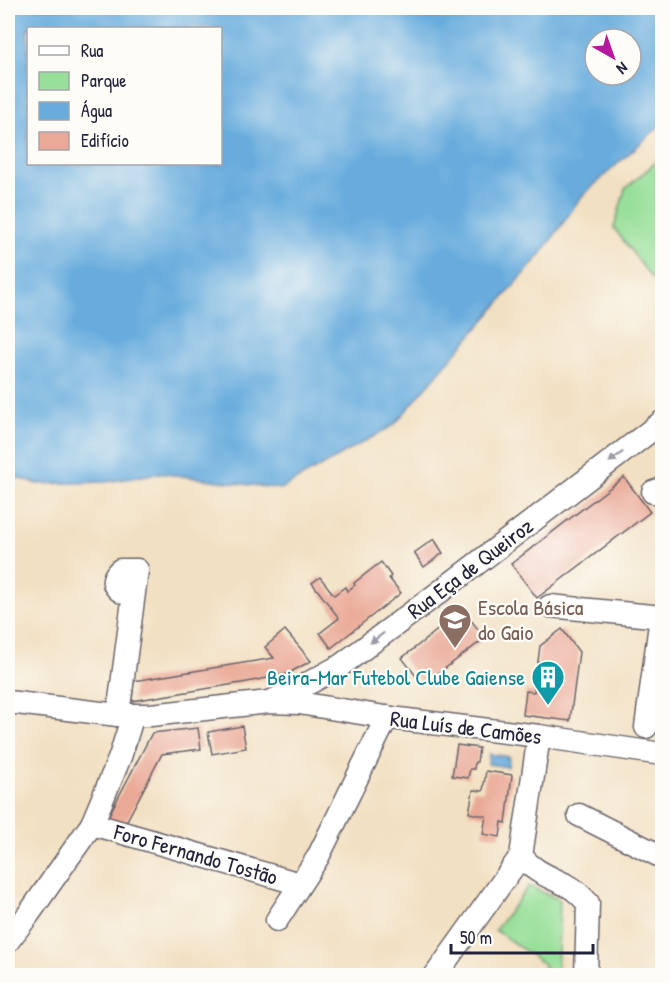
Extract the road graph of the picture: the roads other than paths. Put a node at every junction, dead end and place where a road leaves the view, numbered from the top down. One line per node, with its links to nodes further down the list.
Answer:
1 (663, 422): 5 (street, Rua Eça de Queiroz, one-way to 5)
2 (133, 595): 9 (street)
3 (550, 606): 4 (street)
4 (662, 617): 11 (street)
5 (340, 666): 7 (street, Rua Eça de Queiroz); 8 (street)
6 (8, 702): 9 (street)
7 (269, 702): 8 (street, Rua Luís de Camões); 9 (street)
8 (346, 711): 10 (street, Rua Luís de Camões)
9 (126, 715): 15 (street)
10 (387, 717): 12 (street, Rua Luís de Camões); 18 (street, Foro Fernando Tostão)
11 (646, 727)
12 (540, 736): 13 (street, Rua Luís de Camões); 16 (street)
13 (663, 753)
14 (579, 814): 17 (street)
15 (92, 824): 18 (street, Foro Fernando Tostão); 20 (street)
16 (521, 856): 21 (street); 22 (street)
17 (663, 857)
18 (300, 884): 19 (street, Foro Fernando Tostão)
19 (277, 920)
20 (8, 941)
21 (435, 975)
22 (586, 975)

